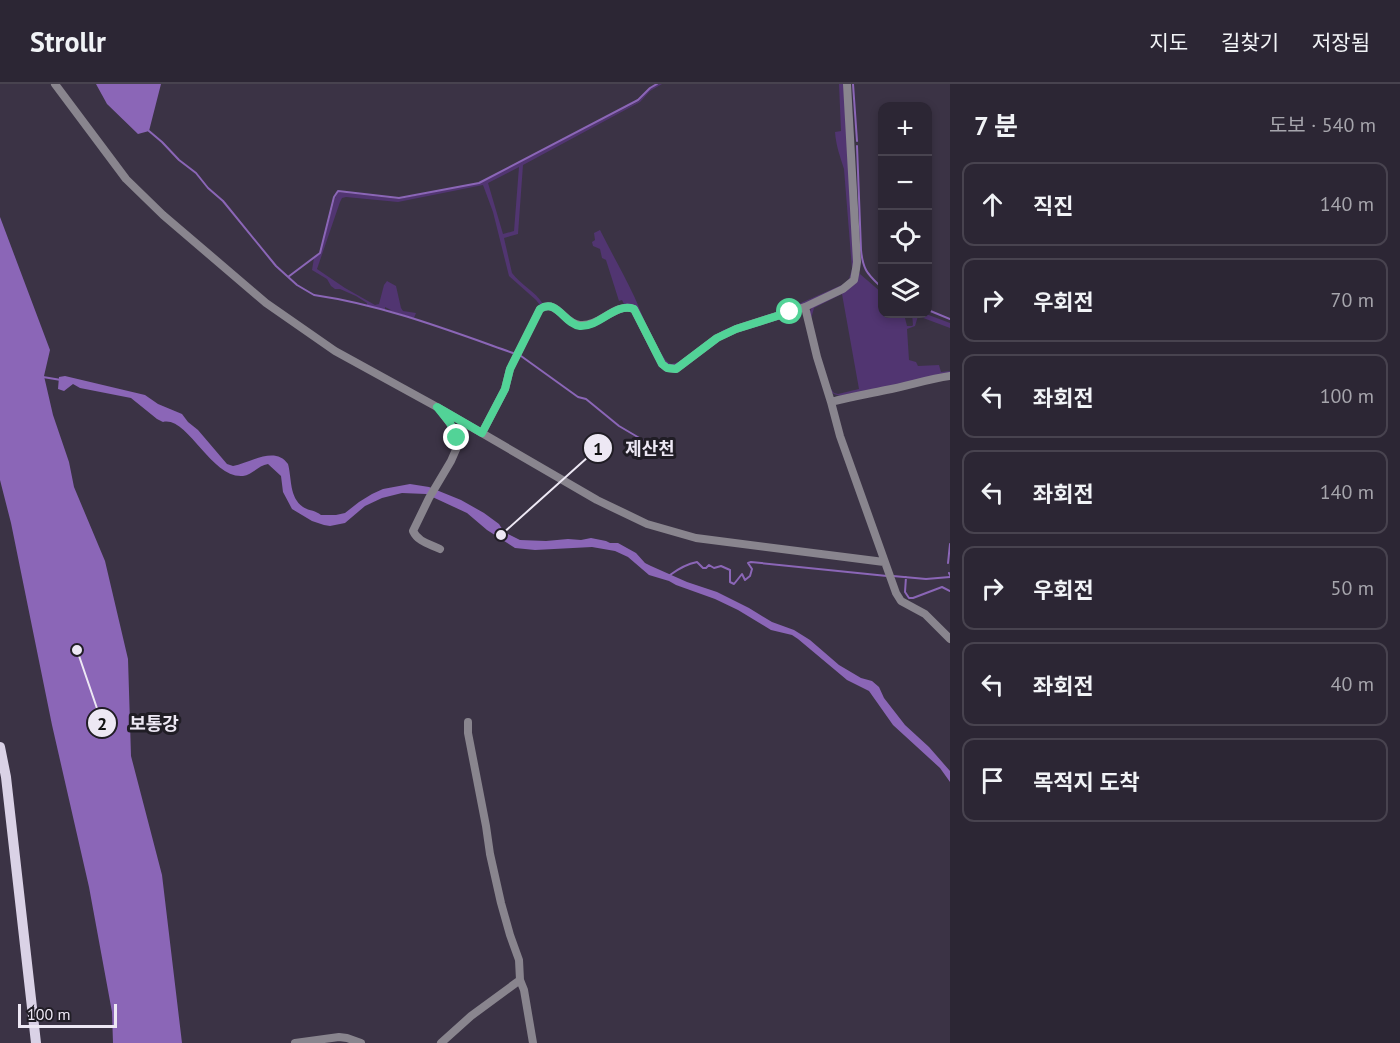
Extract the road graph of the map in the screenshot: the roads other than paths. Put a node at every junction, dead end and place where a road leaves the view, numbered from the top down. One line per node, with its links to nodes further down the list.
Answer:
1 (55, 84): 6 (street)
2 (847, 84): 3 (street)
3 (805, 307): 5 (street); 7 (street)
4 (950, 376): 5 (street)
5 (831, 402): 9 (street)
6 (437, 407): 7 (street); 8 (street)
7 (482, 433): 9 (street)
8 (440, 549)
9 (884, 562): 10 (street)
10 (950, 639)
11 (468, 722): 13 (street)
12 (0, 747): 15 (main road)
13 (520, 980): 14 (street); 18 (street)
14 (534, 1041)
15 (36, 1043)
16 (295, 1043): 17 (street)
17 (361, 1043)
18 (441, 1043)

